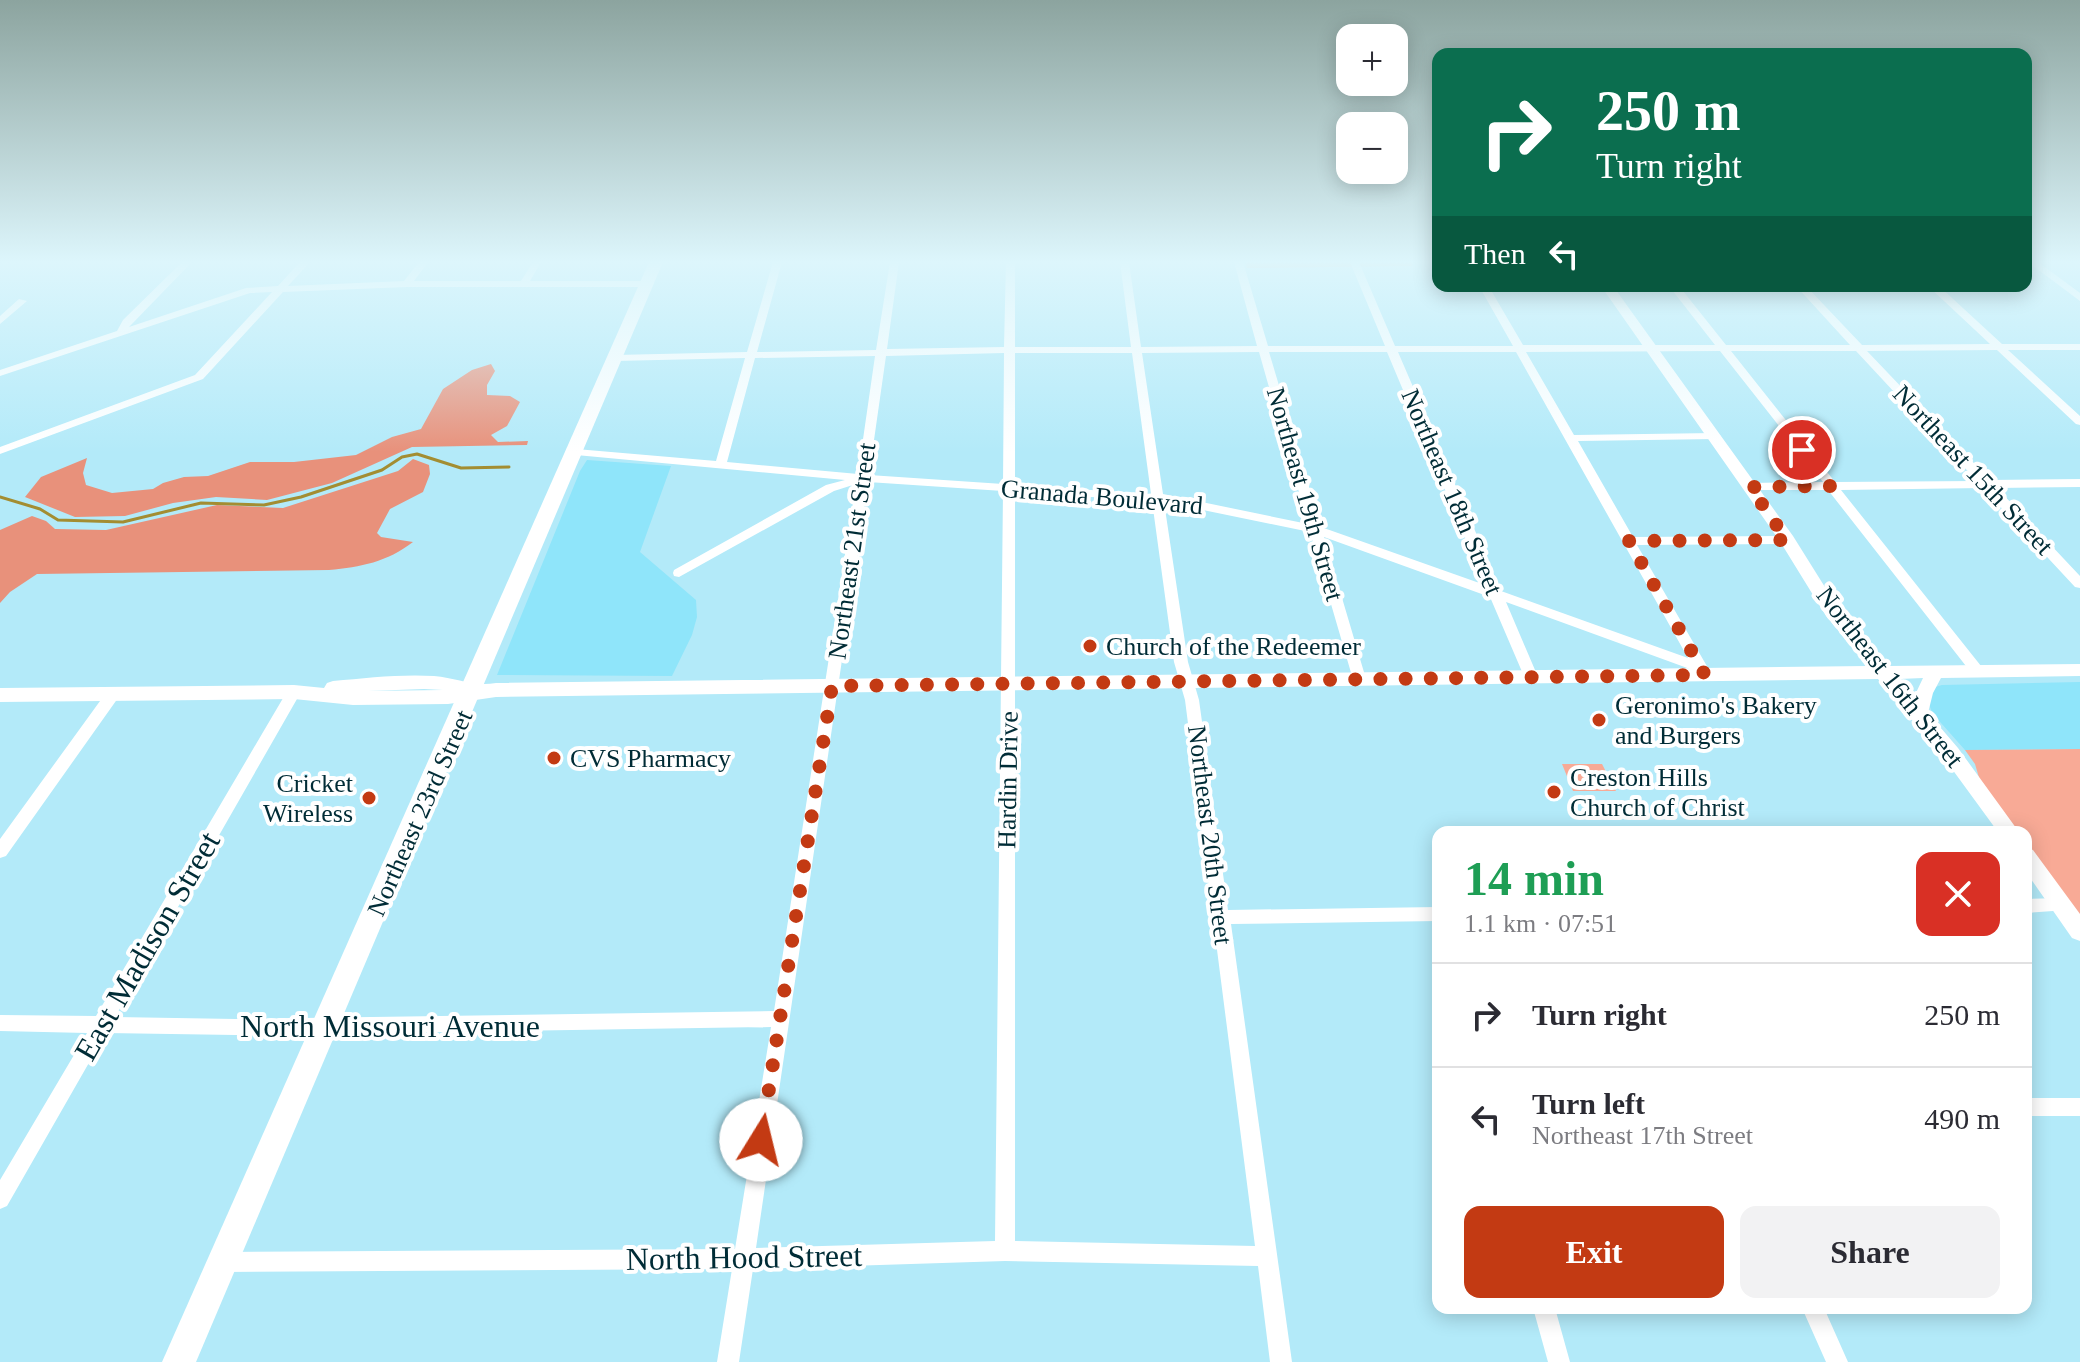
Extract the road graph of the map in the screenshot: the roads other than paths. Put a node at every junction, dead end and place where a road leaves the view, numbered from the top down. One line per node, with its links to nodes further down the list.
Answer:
1 (125, 326): 16 (street)
2 (141, 326): 16 (street)
3 (247, 326): 34 (street)
4 (629, 326): 29 (main road, Northeast 23rd Street)
5 (759, 326): 28 (street)
6 (885, 326): 27 (street, Northeast 21st Street)
7 (1010, 326): 21 (street, Hardin Drive)
8 (1133, 326): 26 (street, Northeast 20th Street)
9 (1256, 326): 22 (street, Northeast 19th Street)
10 (1381, 326): 19 (street, Northeast 18th Street)
11 (1506, 326): 18 (street)
12 (1636, 326): 25 (main road, Northeast 16th Street)
13 (1705, 326): 23 (street)
14 (1838, 326): 24 (street, Northeast 15th Street)
15 (1975, 326): 20 (street)
16 (121, 332): 30 (street)
17 (2080, 347): 20 (street)
18 (1519, 348): 19 (street); 25 (street); 33 (street)
19 (1391, 349): 22 (street); 49 (street, Northeast 18th Street)
20 (2000, 349): 24 (street); 31 (street)
21 (1010, 350): 26 (street); 27 (street); 41 (street, Hardin Drive)
22 (1263, 350): 26 (street); 44 (street, Northeast 19th Street)
23 (1724, 350): 24 (street); 25 (street); 40 (street)
24 (1861, 350): 39 (street, Northeast 15th Street)
25 (1654, 351): 32 (main road, Northeast 16th Street)
26 (1137, 352): 43 (street, Northeast 20th Street)
27 (881, 353): 28 (street); 37 (street, Northeast 21st Street)
28 (750, 356): 29 (street); 36 (street)
29 (615, 358): 35 (main road, Northeast 23rd Street)
30 (0, 373)
31 (2080, 422)
32 (1715, 436): 33 (street); 42 (main road, Northeast 16th Street)
33 (1571, 438): 46 (street)
34 (0, 451)
35 (576, 452): 36 (street, Granada Boulevard); 60 (main road, Northeast 23rd Street)
36 (720, 466): 37 (street, Granada Boulevard)
37 (862, 478): 41 (street, Granada Boulevard); 47 (street); 59 (street, Northeast 21st Street)
38 (2080, 483): 39 (street)
39 (1987, 484): 40 (street); 48 (street, Northeast 15th Street)
40 (1832, 486): 42 (street); 52 (street)
41 (1008, 487): 43 (street, Granada Boulevard); 58 (street, Hardin Drive)
42 (1750, 487): 45 (main road, Northeast 16th Street)
43 (1157, 497): 44 (street, Granada Boulevard); 57 (street, Northeast 20th Street)
44 (1315, 529): 49 (street, Granada Boulevard); 56 (street, Northeast 19th Street)
45 (1787, 540): 46 (street); 54 (main road, Northeast 16th Street)
46 (1629, 541): 51 (street)
47 (679, 573)
48 (2080, 584)
49 (1495, 593): 51 (street, Granada Boulevard); 55 (street, Northeast 18th Street)
50 (2080, 670): 52 (main road)
51 (1702, 671): 54 (main road); 55 (main road)
52 (1978, 671): 53 (main road)
53 (1936, 672): 54 (main road); 64 (main road)
54 (1884, 673): 64 (main road, Northeast 16th Street)
55 (1531, 677): 56 (main road)
56 (1359, 679): 57 (main road)
57 (1187, 681): 58 (main road); 71 (street, Northeast 20th Street)
58 (1009, 684): 59 (main road); 80 (street, Hardin Drive)
59 (832, 686): 60 (main road); 73 (street, Northeast 21st Street)
60 (472, 691): 61 (main road); 76 (main road, Northeast 23rd Street)
61 (294, 692): 62 (main road); 75 (street, East Madison Street)
62 (113, 694): 63 (main road); 66 (street)
63 (0, 695)
64 (1919, 714): 65 (main road, Northeast 16th Street)
65 (2004, 826)
66 (0, 851)
67 (2032, 864): 68 (main road)
68 (2061, 905): 69 (street); 72 (main road)
69 (2032, 906)
70 (1432, 914): 71 (street)
71 (1220, 917): 81 (street, Northeast 20th Street)
72 (2080, 931)
73 (780, 1019): 76 (street, North Missouri Avenue); 82 (street, Northeast 21st Street)
74 (0, 1023): 75 (street, North Missouri Avenue)
75 (102, 1023): 76 (street, North Missouri Avenue); 79 (street, East Madison Street)
76 (326, 1026): 83 (main road, Northeast 23rd Street)
77 (2032, 1107): 78 (street)
78 (2080, 1107)
79 (0, 1199)
80 (1005, 1251): 81 (street, North Hood Street); 82 (street, North Hood Street)
81 (1264, 1256): 88 (street, Northeast 20th Street)
82 (742, 1259): 83 (street, North Hood Street); 87 (street, Northeast 21st Street)
83 (223, 1262): 86 (main road, Northeast 23rd Street)
84 (1546, 1314): 89 (street)
85 (1816, 1314): 90 (street)
86 (179, 1362)
87 (728, 1362)
88 (1281, 1362)
89 (1559, 1362)
90 (1837, 1362)

